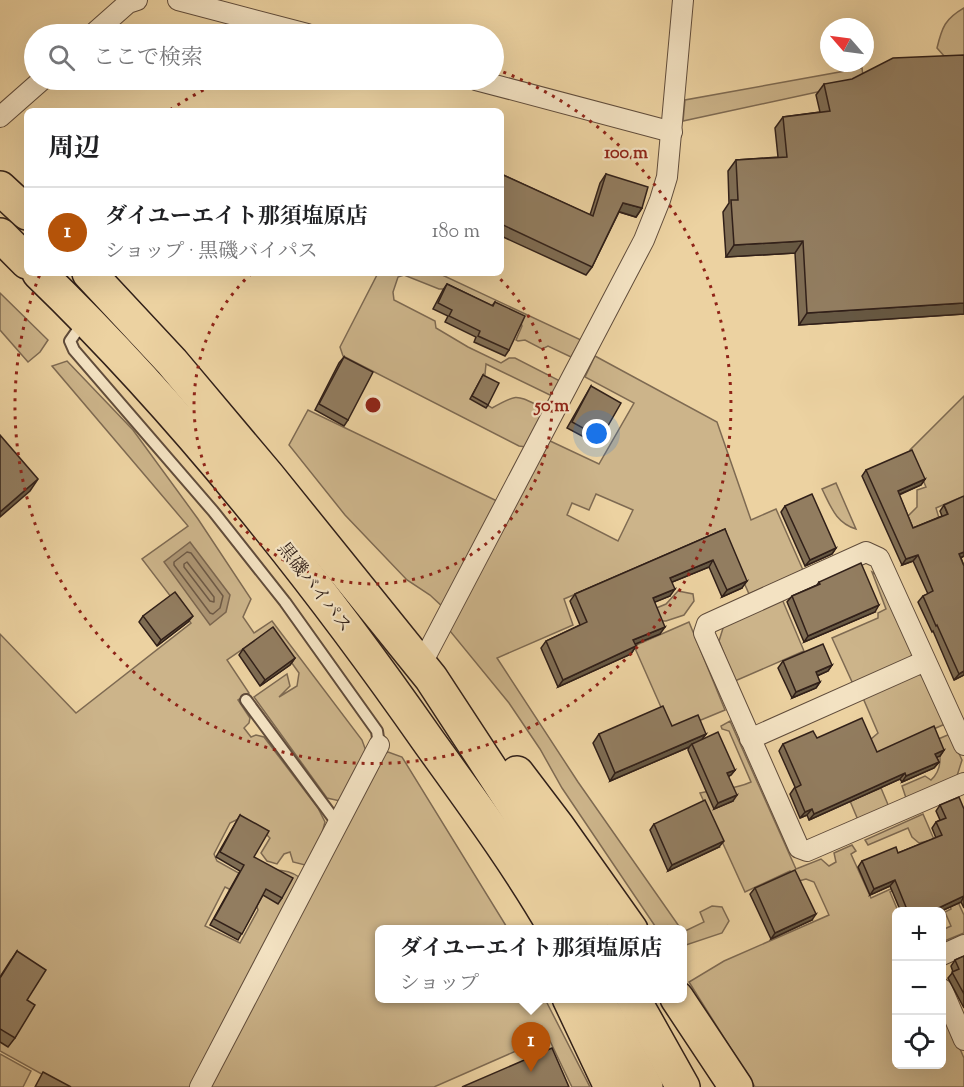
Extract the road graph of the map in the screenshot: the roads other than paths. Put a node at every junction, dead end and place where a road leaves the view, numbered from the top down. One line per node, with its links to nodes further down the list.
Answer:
1 (137, 0): 4 (street)
2 (178, 0): 5 (street)
3 (683, 0): 9 (street)
4 (104, 24)
5 (270, 24)
6 (504, 87): 9 (street)
7 (31, 90): 8 (street)
8 (0, 117)
9 (672, 132): 18 (street)
10 (0, 188): 11 (highway)
11 (24, 210)
12 (0, 235): 13 (highway)
13 (24, 259)
14 (42, 276): 16 (highway, 黒磯バイパス)
15 (92, 276): 18 (highway, 黒磯バイパス)
16 (86, 318): 21 (lane); 23 (highway, 黒磯バイパス)
17 (926, 661): 20 (street); 20 (street); 22 (street)
18 (426, 671): 28 (highway, 黒磯バイパス); 29 (highway)
19 (246, 700): 25 (lane)
20 (750, 739): 24 (street)
21 (379, 745): 25 (street)
22 (964, 746)
23 (435, 750): 26 (highway); 27 (highway, 黒磯バイパス)
24 (964, 783)
25 (337, 823): 38 (street)
26 (530, 925)
27 (553, 925)
28 (589, 925)
29 (627, 925)
30 (964, 945): 31 (street)
31 (946, 953)
32 (946, 998): 37 (street)
33 (571, 1003): 39 (highway)
34 (598, 1003): 40 (highway)
35 (635, 1003): 41 (highway)
36 (680, 1003): 42 (highway)
37 (964, 1040)
38 (200, 1087)
39 (611, 1087)
40 (646, 1087)
41 (683, 1087)
42 (736, 1087)

